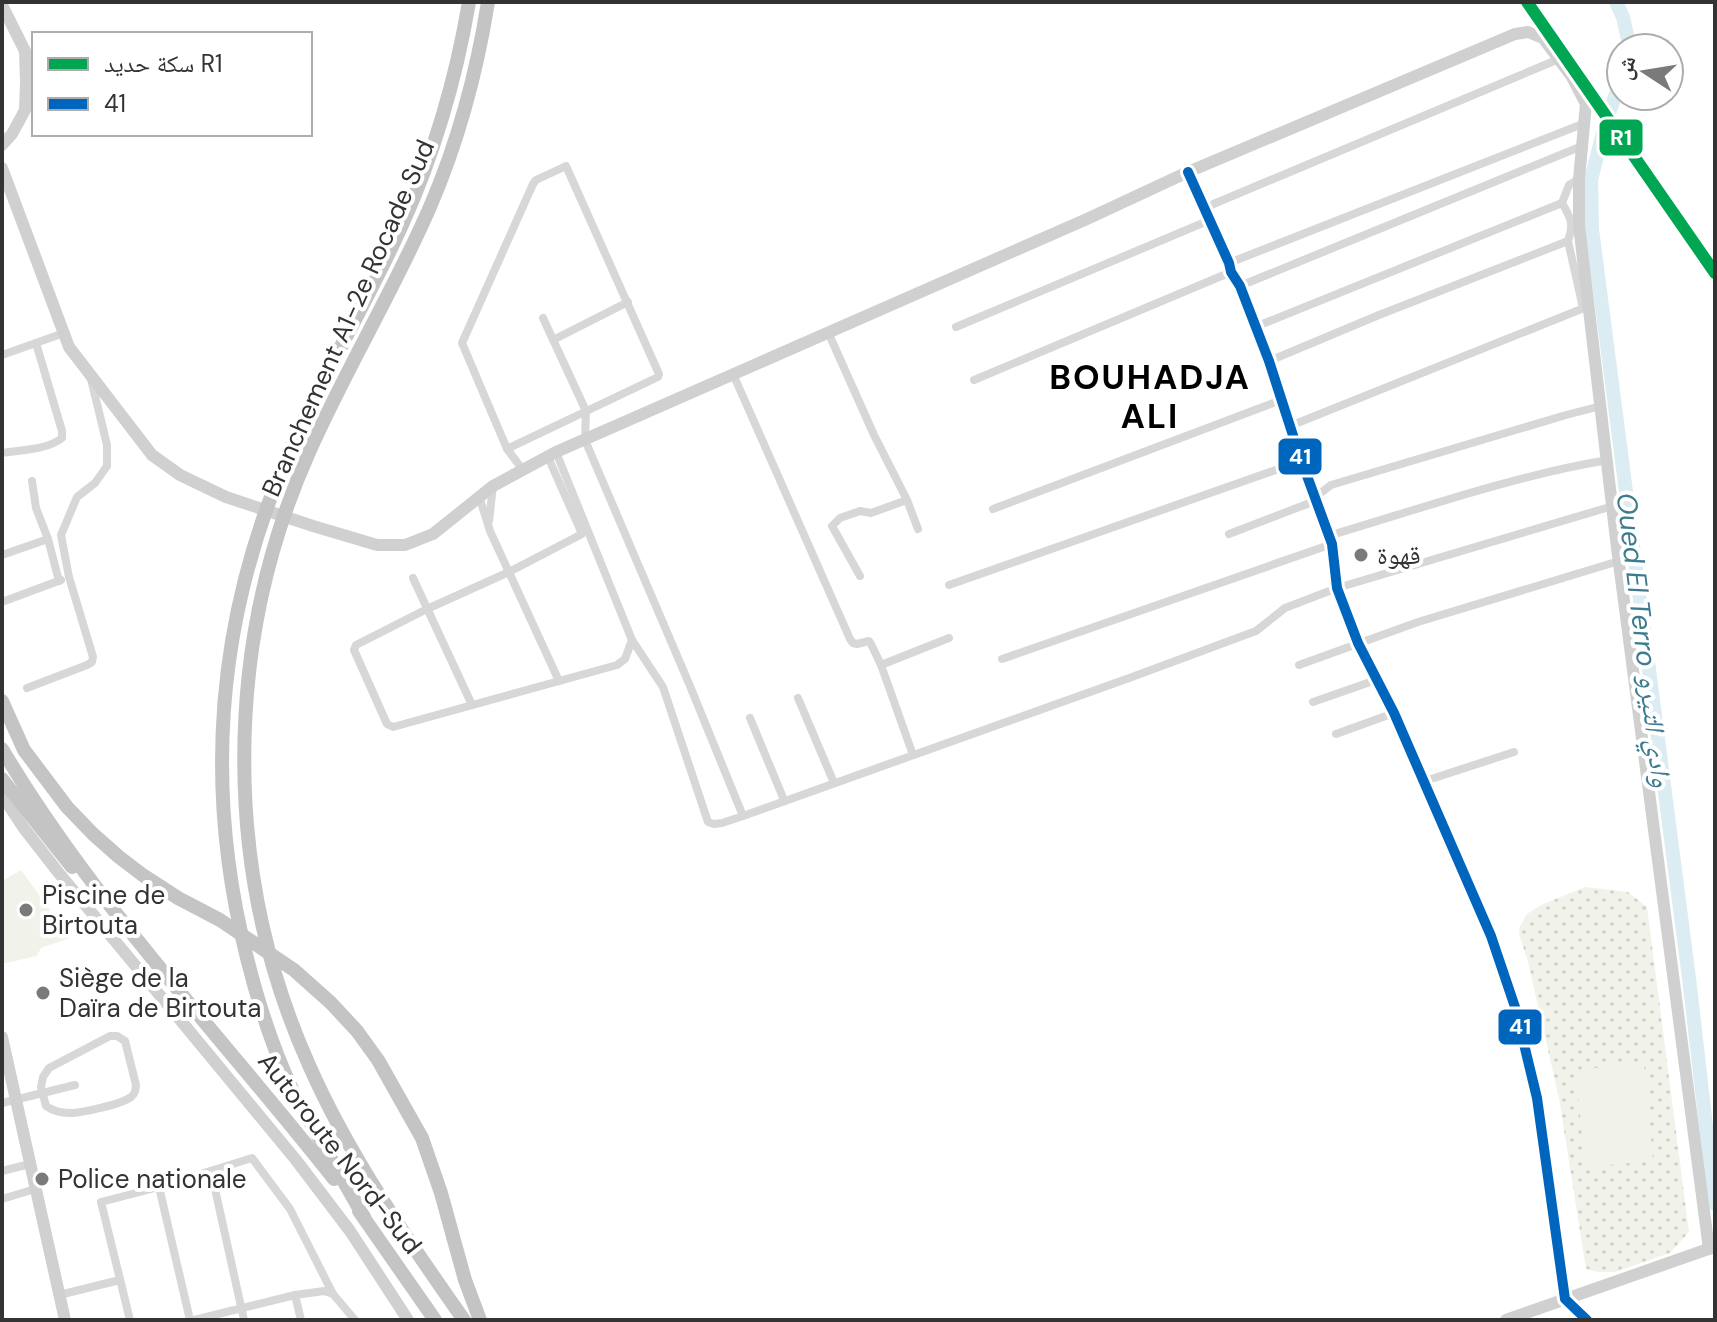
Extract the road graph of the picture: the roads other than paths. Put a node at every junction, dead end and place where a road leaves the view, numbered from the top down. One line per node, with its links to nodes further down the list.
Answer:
1 (469, 2): 102 (highway, Branchement A1-2e Rocade Sud)
2 (488, 2): 120 (highway, Branchement A1-2e Rocade Sud)
3 (2, 5): 6 (street)
4 (1559, 59): 5 (street); 9 (street); 12 (street)
5 (1585, 123): 7 (street); 15 (street)
6 (2, 145)
7 (1582, 146): 10 (street); 16 (street)
8 (2, 168): 23 (street)
9 (1188, 172): 12 (street); 22 (street)
10 (1579, 179): 11 (street); 18 (street)
11 (1562, 203): 14 (street); 21 (street)
12 (1204, 208): 13 (street)
13 (1210, 220): 15 (street); 20 (street)
14 (1568, 241): 18 (street); 27 (street)
15 (1230, 267): 16 (street); 30 (street)
16 (1240, 286): 21 (street)
17 (628, 302): 24 (street); 33 (street); 36 (street)
18 (1586, 307): 32 (street); 34 (street)
19 (543, 318): 24 (street)
20 (956, 327)
21 (1255, 327): 27 (street)
22 (828, 332): 29 (street); 46 (street)
23 (64, 333): 25 (street); 28 (street)
24 (553, 340): 33 (street)
25 (36, 343): 26 (street); 37 (street)
26 (2, 355)
27 (1269, 361): 31 (street)
28 (90, 374): 44 (street); 58 (street)
29 (733, 374): 35 (street); 69 (street)
30 (974, 380)
31 (1281, 400): 34 (street); 48 (street)
32 (1601, 406): 39 (street); 45 (street)
33 (586, 411): 35 (street); 36 (street)
34 (1290, 426): 40 (street)
35 (585, 440): 38 (street); 89 (street)
36 (507, 449): 41 (street)
37 (2, 453)
38 (552, 454): 41 (street); 56 (street); 66 (street)
39 (1608, 460): 47 (street); 53 (street)
40 (1301, 461): 45 (street); 61 (street)
41 (523, 470): 43 (street)
42 (32, 481): 52 (street)
43 (493, 486): 44 (street); 49 (street)
44 (479, 496): 49 (street)
45 (1315, 499): 51 (street); 53 (street)
46 (907, 500): 50 (street); 57 (street)
47 (1613, 506): 55 (street); 62 (street)
48 (993, 509)
49 (489, 526): 56 (street)
50 (918, 529)
51 (1229, 534)
52 (48, 539): 54 (street); 60 (street)
53 (1330, 540): 62 (street); 68 (street)
54 (2, 555)
55 (1619, 561): 67 (street); 103 (street)
56 (509, 572): 64 (street); 72 (street)
57 (860, 576)
58 (69, 577): 60 (street); 73 (street)
59 (413, 578): 64 (street)
60 (59, 581): 63 (street)
61 (949, 585)
62 (1337, 588): 67 (street); 83 (street)
63 (2, 602)
64 (427, 609): 77 (street); 77 (street)
65 (949, 638): 69 (street)
66 (632, 640): 72 (street); 89 (street)
67 (1358, 643): 70 (street); 71 (street)
68 (1002, 659)
69 (881, 665): 83 (street)
70 (1299, 665)
71 (1376, 680): 76 (street); 78 (street)
72 (559, 681): 77 (street)
73 (27, 688)
74 (798, 698): 86 (street)
75 (2, 701): 121 (highway, Autoroute Nord-Sud)
76 (1313, 702)
77 (472, 705)
78 (1394, 713): 80 (street); 85 (street)
79 (750, 718): 88 (street)
80 (1336, 734)
81 (2, 749): 90 (highway, Autoroute Nord-Sud)
82 (1514, 752): 85 (street)
83 (913, 755): 86 (street)
84 (2, 779): 90 (highway)
85 (1422, 782): 108 (street)
86 (834, 783): 88 (street)
87 (2, 795): 118 (street)
88 (784, 800): 89 (street)
89 (743, 816)
90 (114, 909): 102 (highway, Autoroute Nord-Sud)
91 (2, 1037): 94 (street)
92 (75, 1085): 93 (street)
93 (42, 1093): 93 (street); 94 (street)
94 (16, 1099): 95 (street); 96 (street)
95 (2, 1103)
96 (30, 1164): 97 (street); 100 (street)
97 (2, 1171)
98 (211, 1171): 99 (street); 105 (street); 110 (street)
99 (159, 1187): 104 (street); 113 (street)
100 (35, 1189): 101 (street); 106 (street)
101 (2, 1199)
102 (364, 1217): 119 (highway, Autoroute Nord-Sud)
103 (1712, 1248): 108 (street)
104 (120, 1280): 106 (street); 112 (street)
105 (333, 1294): 107 (street); 109 (street)
106 (59, 1295): 111 (street)
107 (295, 1295): 110 (street); 115 (street)
108 (1565, 1299): 122 (street); 123 (street)
109 (342, 1303): 116 (street); 117 (street)
110 (241, 1309): 113 (street); 114 (street)
111 (65, 1320)
112 (130, 1320)
113 (192, 1320)
114 (244, 1320)
115 (301, 1320)
116 (346, 1320)
117 (355, 1320)
118 (408, 1320)
119 (435, 1320)
120 (464, 1320)
121 (480, 1320)
122 (1506, 1320)
123 (1587, 1320)

